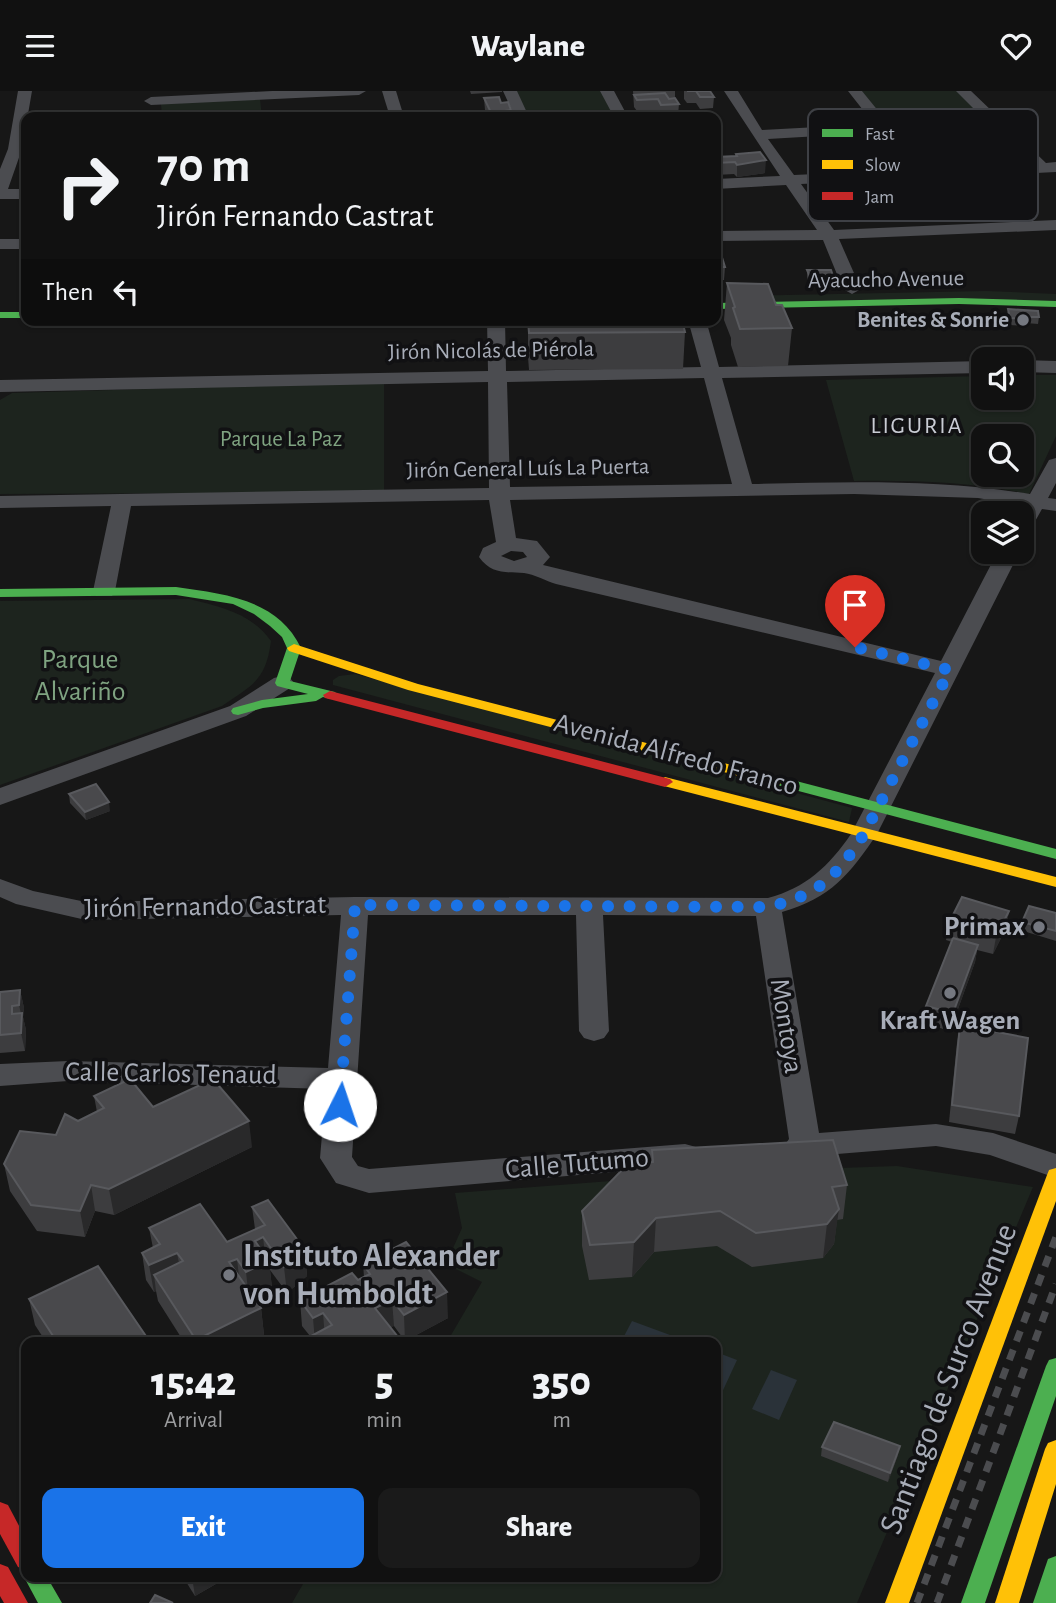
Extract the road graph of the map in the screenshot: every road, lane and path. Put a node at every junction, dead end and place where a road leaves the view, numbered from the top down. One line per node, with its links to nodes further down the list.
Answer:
1 (25, 91): 12 (street)
2 (359, 91): 9 (street)
3 (389, 91): 13 (street)
4 (510, 91): 14 (street)
5 (607, 91): 15 (street)
6 (731, 91): 17 (street)
7 (855, 91): 10 (street)
8 (963, 91): 11 (street)
9 (151, 96)
10 (869, 109)
11 (980, 109)
12 (24, 112)
13 (395, 112)
14 (520, 112)
15 (618, 112)
16 (808, 132): 17 (street)
17 (758, 135): 20 (street)
18 (21, 148): 22 (street)
19 (808, 179): 20 (street)
20 (789, 180): 21 (street); 25 (street)
21 (721, 184)
22 (0, 189)
23 (0, 194): 24 (street)
24 (21, 194)
25 (808, 206)
26 (819, 221): 28 (street)
27 (1056, 225): 28 (street)
28 (829, 235): 29 (street); 32 (street)
29 (721, 236)
30 (0, 244): 31 (street)
31 (21, 244)
32 (852, 289): 33 (street, Ayacucho Avenue); 34 (street, Ayacucho Avenue)
33 (721, 290)
34 (1056, 290)
35 (1056, 304): 36 (street, Ayacucho Avenue)
36 (721, 306)
37 (0, 315): 38 (street)
38 (21, 315)
39 (496, 326): 45 (street)
40 (698, 326): 44 (street)
41 (1034, 366): 43 (street)
42 (971, 367): 44 (street, Jirón Nicolás de Piérola)
43 (1056, 367)
44 (710, 372): 45 (street, Jirón Nicolás de Piérola); 48 (street)
45 (497, 375): 46 (street, Jirón Nicolás de Piérola); 49 (street)
46 (0, 386)
47 (1056, 464): 52 (street)
48 (744, 489): 49 (street, Jirón General Luís La Puerta); 52 (street, Jirón General Luís La Puerta)
49 (500, 494): 50 (street, Jirón General Luís La Puerta); 58 (street)
50 (122, 501): 51 (street, Jirón General Luís La Puerta); 54 (street)
51 (0, 502)
52 (1046, 503)
53 (1003, 564): 58 (street, Jirón Fernando Castrat)
54 (104, 591): 55 (street); 56 (street)
55 (0, 593)
56 (294, 648): 57 (street, Avenida Alfredo Franco); 59 (street)
57 (358, 670): 60 (street); 63 (street, Avenida Alfredo Franco)
58 (950, 670): 63 (street, Jirón Fernando Castrat)
59 (282, 683): 60 (street, Avenida Alfredo Franco); 61 (street)
60 (331, 696): 61 (street); 64 (street, Avenida Alfredo Franco)
61 (238, 711): 62 (street)
62 (0, 797)
63 (879, 809): 64 (street, Jirón Fernando Castrat); 65 (street, Avenida Alfredo Franco)
64 (864, 834): 66 (street, Avenida Alfredo Franco); 69 (street, Jirón Fernando Castrat)
65 (1056, 854)
66 (1054, 878)
67 (0, 887): 68 (street, Jirón Fernando Castrat)
68 (355, 905): 70 (street, Jirón Fernando Castrat); 73 (street)
69 (768, 907): 70 (street, Jirón Fernando Castrat); 74 (street, Montoya)
70 (589, 908): 71 (street)
71 (594, 1031)
72 (0, 1075): 73 (street, Calle Carlos Tenaud)
73 (342, 1079): 76 (street, Calle Tutumo)
74 (805, 1145): 75 (street); 77 (street)
75 (766, 1148)
76 (714, 1153)
77 (1056, 1165)
78 (1056, 1175): 88 (street, Santiago de Surco Avenue)
79 (1056, 1366): 89 (street)
80 (1056, 1449): 90 (street)
81 (0, 1513): 82 (street)
82 (21, 1551)
83 (1056, 1566): 91 (street)
84 (0, 1574): 86 (street)
85 (38, 1582): 87 (street)
86 (16, 1603)
87 (50, 1603)
88 (897, 1603)
89 (973, 1603)
90 (1007, 1603)
91 (1045, 1603)

